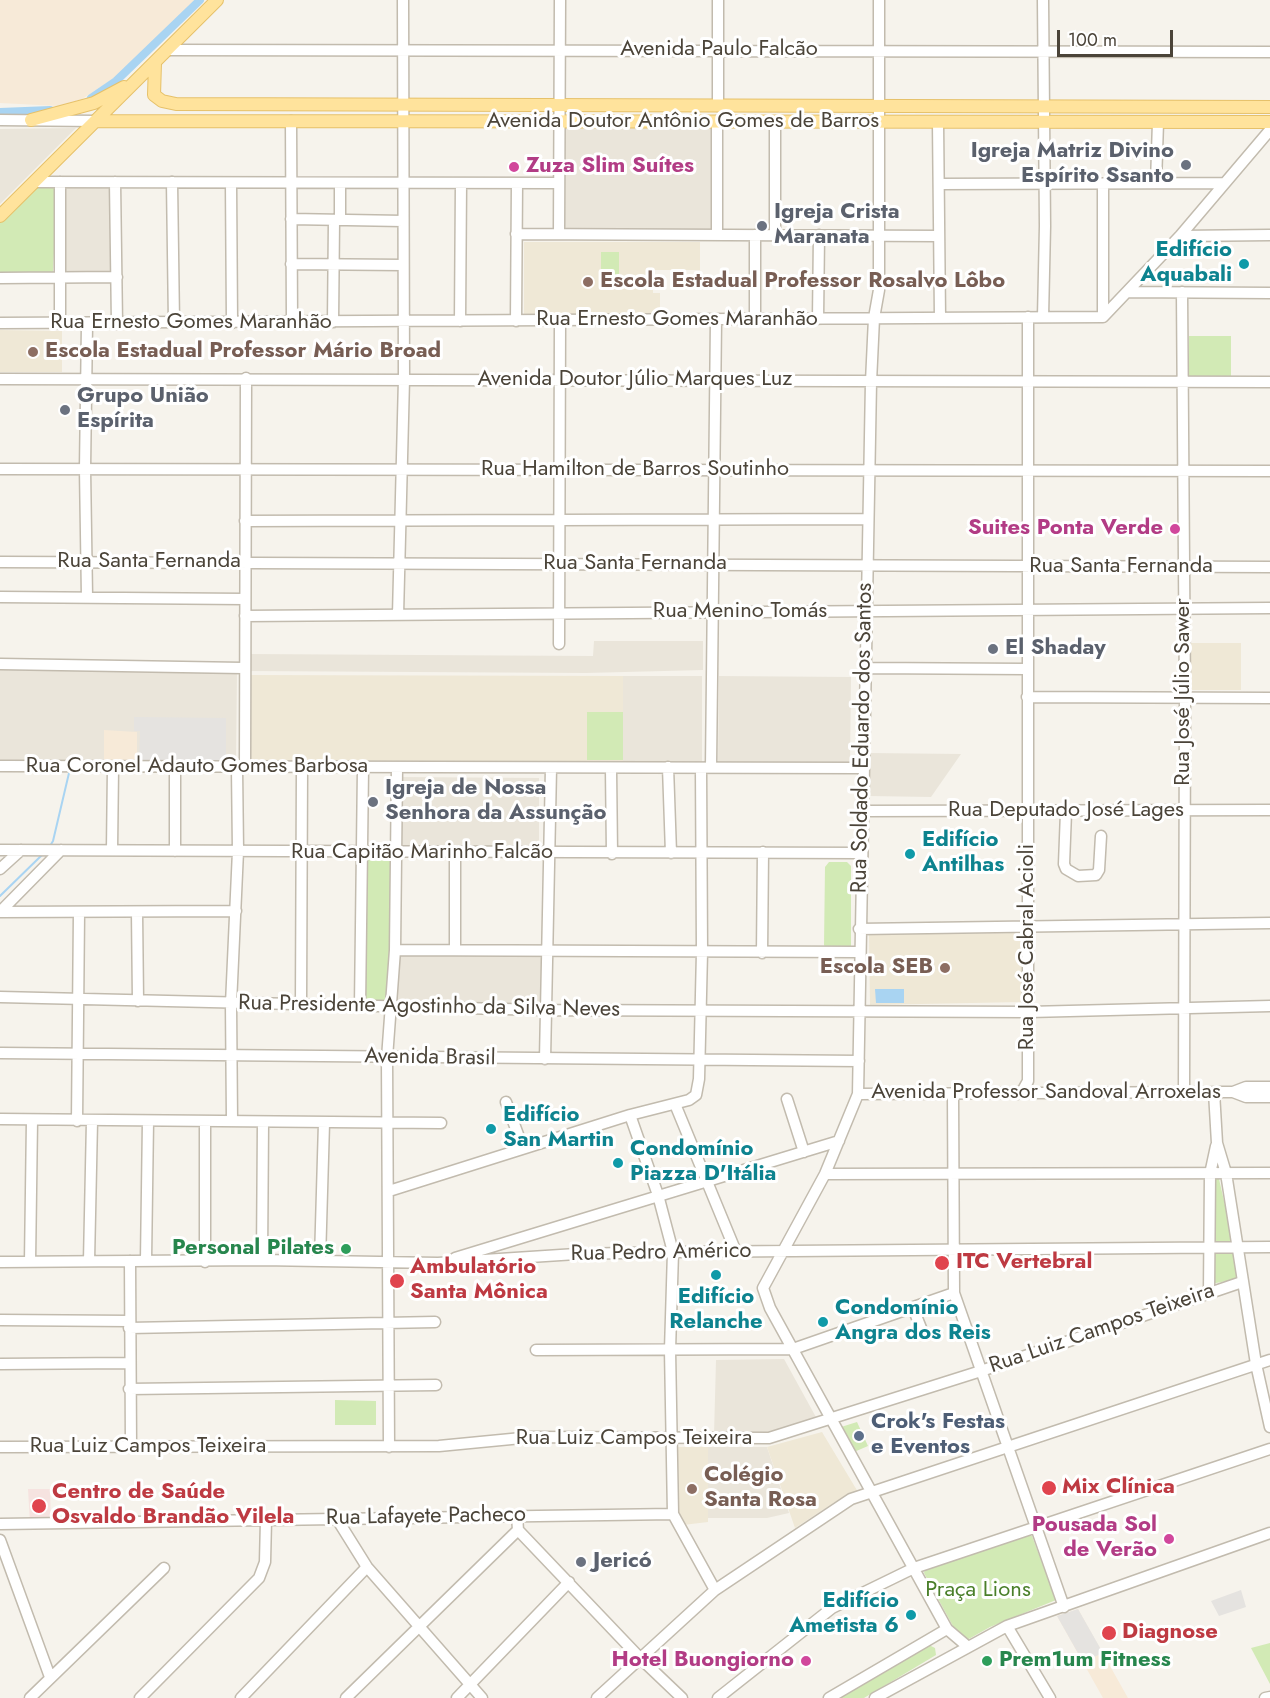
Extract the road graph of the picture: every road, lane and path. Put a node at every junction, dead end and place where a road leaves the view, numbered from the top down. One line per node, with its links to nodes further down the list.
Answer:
1 (217, 0): 9 (main road)
2 (403, 0): 7 (street)
3 (560, 0): 8 (street)
4 (718, 0): 10 (street)
5 (879, 0): 12 (street, Rua Soldado Eduardo dos Santos)
6 (1043, 0): 11 (street)
7 (403, 49): 8 (street, Avenida Paulo Falcão); 9 (street, Avenida Paulo Falcão); 17 (street)
8 (559, 49): 10 (street, Avenida Paulo Falcão); 18 (street)
9 (168, 50): 14 (main road)
10 (718, 50): 12 (street, Avenida Paulo Falcão); 19 (street)
11 (1042, 50): 12 (street, Avenida Paulo Falcão); 13 (street, Avenida Paulo Falcão); 21 (street)
12 (879, 52): 20 (street, Rua Soldado Eduardo dos Santos)
13 (1270, 52)
14 (155, 63): 15 (main road); 16 (main road)
15 (138, 80): 24 (main road); 26 (main road)
16 (176, 104): 17 (main road, Avenida Doutor Antônio Gomes de Barros); 25 (main road)
17 (402, 105): 18 (main road, Avenida Doutor Antônio Gomes de Barros); 28 (street)
18 (559, 105): 19 (main road, Avenida Doutor Antônio Gomes de Barros); 29 (street)
19 (718, 106): 20 (main road, Avenida Doutor Antônio Gomes de Barros)
20 (878, 106): 21 (main road, Avenida Doutor Antônio Gomes de Barros); 32 (street, Rua Soldado Eduardo dos Santos)
21 (1042, 107): 22 (main road, Avenida Doutor Antônio Gomes de Barros); 34 (street)
22 (1270, 107)
23 (0, 120): 24 (street)
24 (31, 120): 26 (street)
25 (177, 120): 26 (main road, Avenida Doutor Antônio Gomes de Barros); 27 (main road, Avenida Doutor Antônio Gomes de Barros)
26 (96, 121): 38 (main road)
27 (291, 121): 28 (main road, Avenida Doutor Antônio Gomes de Barros); 43 (street)
28 (402, 121): 29 (main road, Avenida Doutor Antônio Gomes de Barros); 45 (street)
29 (559, 121): 30 (main road, Avenida Doutor Antônio Gomes de Barros); 48 (street)
30 (717, 121): 31 (main road, Avenida Doutor Antônio Gomes de Barros); 60 (street)
31 (775, 122): 32 (main road, Avenida Doutor Antônio Gomes de Barros); 62 (street)
32 (877, 122): 33 (main road, Avenida Doutor Antônio Gomes de Barros); 64 (street, Rua Soldado Eduardo dos Santos)
33 (938, 122): 34 (main road, Avenida Doutor Antônio Gomes de Barros); 51 (street)
34 (1042, 122): 35 (main road, Avenida Doutor Antônio Gomes de Barros); 52 (street)
35 (1158, 122): 36 (main road, Avenida Doutor Antônio Gomes de Barros); 49 (street)
36 (1270, 122)
37 (1270, 130): 50 (street)
38 (35, 182): 39 (street); 54 (main road)
39 (60, 182): 40 (street); 73 (street)
40 (115, 182): 41 (street); 71 (street)
41 (172, 182): 42 (street); 92 (street)
42 (231, 183): 43 (street); 93 (street)
43 (290, 183): 44 (street); 55 (street)
44 (340, 183): 45 (street); 56 (street)
45 (403, 183): 46 (street); 57 (street)
46 (461, 183): 47 (street); 85 (street)
47 (517, 183): 48 (street); 58 (street)
48 (558, 183): 59 (street)
49 (1156, 183): 50 (street); 53 (street)
50 (1224, 183): 67 (street)
51 (939, 184): 52 (street); 66 (street)
52 (1045, 184): 53 (street); 78 (street)
53 (1103, 184): 79 (street)
54 (0, 216)
55 (291, 219): 56 (street); 68 (street)
56 (337, 220): 57 (street); 69 (street)
57 (403, 221): 70 (street)
58 (516, 234): 59 (street); 86 (street)
59 (559, 234): 60 (street)
60 (717, 235): 61 (street)
61 (755, 235): 62 (street); 82 (street)
62 (775, 235): 63 (street)
63 (819, 235): 64 (street); 83 (street)
64 (879, 235): 66 (street); 80 (street, Rua Soldado Eduardo dos Santos)
65 (1270, 235): 67 (street)
66 (939, 236): 81 (street)
67 (1180, 236): 74 (street)
68 (291, 264): 69 (street); 88 (street)
69 (334, 265): 70 (street); 89 (street)
70 (403, 265): 90 (street)
71 (117, 277): 73 (street); 96 (street)
72 (0, 278): 73 (street)
73 (60, 279): 94 (street)
74 (1127, 292): 75 (street); 79 (street)
75 (1182, 292): 76 (street); 105 (street, Rua José Júlio Sawer)
76 (1270, 292)
77 (1028, 317): 78 (street, Rua Ernesto Gomes Maranhão); 81 (street, Rua Ernesto Gomes Maranhão); 104 (street, Rua José Cabral Acioli)
78 (1043, 317): 79 (street, Rua Ernesto Gomes Maranhão)
79 (1103, 317)
80 (874, 318): 81 (street, Rua Ernesto Gomes Maranhão); 83 (street, Rua Ernesto Gomes Maranhão); 103 (street, Rua Soldado Eduardo dos Santos)
81 (940, 318)
82 (755, 319): 83 (street, Rua Ernesto Gomes Maranhão); 84 (street, Rua Ernesto Gomes Maranhão)
83 (818, 319)
84 (716, 320): 87 (street, Rua Ernesto Gomes Maranhão); 101 (street)
85 (460, 321): 86 (street, Rua Ernesto Gomes Maranhão); 90 (street, Rua Ernesto Gomes Maranhão)
86 (516, 321): 87 (street, Rua Ernesto Gomes Maranhão)
87 (560, 321): 102 (street)
88 (292, 322): 89 (street, Rua Ernesto Gomes Maranhão); 93 (street, Rua Ernesto Gomes Maranhão)
89 (333, 322): 90 (street, Rua Ernesto Gomes Maranhão)
90 (403, 322): 100 (street)
91 (0, 323): 94 (street, Rua Ernesto Gomes Maranhão)
92 (174, 323): 93 (street, Rua Ernesto Gomes Maranhão); 96 (street, Rua Ernesto Gomes Maranhão)
93 (232, 323)
94 (60, 324): 95 (street, Rua Ernesto Gomes Maranhão)
95 (87, 324): 96 (street, Rua Ernesto Gomes Maranhão); 99 (street)
96 (117, 324)
97 (246, 378): 99 (street, Avenida Doutor Júlio Marques Luz); 100 (street, Avenida Doutor Júlio Marques Luz); 109 (street)
98 (0, 379): 99 (street, Avenida Doutor Júlio Marques Luz)
99 (86, 379): 108 (street)
100 (404, 379): 102 (street, Avenida Doutor Júlio Marques Luz); 110 (street)
101 (715, 380): 102 (street, Avenida Doutor Júlio Marques Luz); 103 (street, Avenida Doutor Júlio Marques Luz); 112 (street)
102 (560, 381): 111 (street)
103 (871, 381): 104 (street, Avenida Doutor Júlio Marques Luz); 113 (street, Rua Soldado Eduardo dos Santos)
104 (1028, 382): 105 (street, Avenida Doutor Júlio Marques Luz); 114 (street, Rua José Cabral Acioli)
105 (1182, 382): 106 (street, Avenida Doutor Júlio Marques Luz); 115 (street, Rua José Júlio Sawer)
106 (1270, 382)
107 (0, 469): 108 (street, Rua Hamilton de Barros Soutinho)
108 (84, 469): 109 (street, Rua Hamilton de Barros Soutinho); 123 (street)
109 (246, 470): 110 (street, Rua Hamilton de Barros Soutinho); 119 (street)
110 (402, 470): 111 (street, Rua Hamilton de Barros Soutinho); 121 (street)
111 (560, 470): 112 (street, Rua Hamilton de Barros Soutinho); 120 (street)
112 (714, 470): 113 (street, Rua Hamilton de Barros Soutinho); 117 (street)
113 (869, 471): 114 (street, Rua Hamilton de Barros Soutinho); 118 (street, Rua Soldado Eduardo dos Santos)
114 (1028, 471): 115 (street, Rua Hamilton de Barros Soutinho); 129 (street, Rua José Cabral Acioli)
115 (1183, 471): 116 (street, Rua Hamilton de Barros Soutinho); 130 (street, Rua José Júlio Sawer)
116 (1270, 471)
117 (714, 519): 118 (street); 120 (street); 126 (street)
118 (868, 519): 128 (street, Rua Soldado Eduardo dos Santos)
119 (245, 521): 121 (street); 124 (street)
120 (559, 521): 121 (street); 125 (street)
121 (400, 522): 127 (street)
122 (0, 562): 123 (street, Rua Santa Fernanda)
123 (85, 562): 124 (street, Rua Santa Fernanda); 133 (street)
124 (245, 562): 127 (street, Rua Santa Fernanda); 134 (street)
125 (559, 563): 126 (street, Rua Santa Fernanda); 127 (street, Rua Santa Fernanda); 140 (street)
126 (713, 565): 128 (street, Rua Santa Fernanda); 139 (street)
127 (399, 566): 141 (street)
128 (867, 566): 129 (street, Rua Santa Fernanda); 138 (street, Rua Soldado Eduardo dos Santos)
129 (1028, 567): 130 (street, Rua Santa Fernanda); 137 (street, Rua José Cabral Acioli)
130 (1184, 567): 131 (street, Rua Santa Fernanda); 136 (street, Rua José Júlio Sawer)
131 (1270, 567)
132 (0, 597): 133 (street)
133 (87, 597): 134 (street)
134 (245, 599): 142 (street)
135 (1270, 608): 136 (street, Rua Menino Tomás)
136 (1184, 609): 137 (street, Rua Menino Tomás); 150 (street, Rua José Júlio Sawer)
137 (1027, 610): 138 (street, Rua Menino Tomás); 147 (street, Rua José Cabral Acioli)
138 (867, 611): 139 (street, Rua Menino Tomás); 146 (street, Rua Soldado Eduardo dos Santos)
139 (712, 612): 140 (street, Rua Menino Tomás); 160 (street)
140 (559, 614): 141 (street, Rua Menino Tomás); 143 (street)
141 (398, 615): 142 (street, Rua Menino Tomás)
142 (245, 616): 145 (street)
143 (559, 644)
144 (0, 664): 145 (street)
145 (243, 668): 155 (street)
146 (864, 668): 147 (street); 161 (street, Rua Soldado Eduardo dos Santos)
147 (1027, 669): 148 (street, Rua José Cabral Acioli)
148 (1027, 696): 150 (street); 167 (street, Rua José Cabral Acioli)
149 (1270, 698): 150 (street)
150 (1185, 699): 166 (street, Rua José Júlio Sawer)
151 (0, 766): 152 (street, Rua Coronel Adauto Gomes Barbosa)
152 (113, 767): 154 (street, Rua Coronel Adauto Gomes Barbosa); 174 (street)
153 (668, 767): 160 (street, Rua Coronel Adauto Gomes Barbosa); 162 (street, Rua Coronel Adauto Gomes Barbosa); 183 (street)
154 (175, 768): 155 (street, Rua Coronel Adauto Gomes Barbosa); 175 (street)
155 (241, 768): 156 (street, Rua Coronel Adauto Gomes Barbosa); 176 (street)
156 (302, 768): 157 (street, Rua Coronel Adauto Gomes Barbosa); 179 (street)
157 (363, 768): 158 (street, Rua Coronel Adauto Gomes Barbosa); 180 (street)
158 (397, 768): 159 (street, Rua Coronel Adauto Gomes Barbosa); 177 (street)
159 (550, 768): 162 (street, Rua Coronel Adauto Gomes Barbosa); 186 (street)
160 (706, 768): 161 (street, Rua Coronel Adauto Gomes Barbosa); 178 (street)
161 (862, 768): 164 (street, Rua Soldado Eduardo dos Santos)
162 (611, 769): 187 (street)
163 (1270, 810): 166 (street, Rua Deputado José Lages)
164 (861, 811): 165 (street, Rua Deputado José Lages); 170 (street, Rua Soldado Eduardo dos Santos)
165 (877, 811): 167 (street, Rua Deputado José Lages); 185 (street)
166 (1184, 811): 168 (street, Rua Deputado José Lages); 194 (street, Rua José Júlio Sawer)
167 (1027, 812): 168 (street, Rua Deputado José Lages); 195 (street, Rua José Cabral Acioli)
168 (1066, 812): 169 (street)
169 (1101, 836)
170 (861, 840): 184 (street); 185 (street, Rua Soldado Eduardo dos Santos)
171 (0, 850): 172 (street, Rua Capitão Marinho Falcão)
172 (21, 850): 173 (street, Rua Capitão Marinho Falcão); 188 (street)
173 (61, 850): 174 (street, Rua Capitão Marinho Falcão); 190 (street)
174 (112, 850): 175 (street, Rua Capitão Marinho Falcão)
175 (175, 851): 176 (street, Rua Capitão Marinho Falcão)
176 (238, 851): 179 (street, Rua Capitão Marinho Falcão); 189 (street)
177 (396, 851): 180 (street, Rua Capitão Marinho Falcão); 182 (street, Rua Capitão Marinho Falcão); 197 (street)
178 (700, 851): 181 (street, Rua Capitão Marinho Falcão); 183 (street, Rua Capitão Marinho Falcão); 200 (street)
179 (302, 852): 180 (street, Rua Capitão Marinho Falcão); 207 (street)
180 (361, 852): 208 (street)
181 (763, 852): 184 (street, Rua Capitão Marinho Falcão); 202 (street)
182 (455, 853): 186 (street, Rua Capitão Marinho Falcão); 198 (street)
183 (671, 853): 187 (street, Rua Capitão Marinho Falcão)
184 (845, 853): 185 (street, Rua Capitão Marinho Falcão)
185 (861, 853): 196 (street, Rua Soldado Eduardo dos Santos)
186 (549, 854): 187 (street, Rua Capitão Marinho Falcão); 199 (street)
187 (612, 854)
188 (0, 869)
189 (236, 911): 191 (street); 206 (street)
190 (0, 912): 192 (street)
191 (137, 912): 192 (street); 205 (street)
192 (79, 913): 204 (street)
193 (1270, 923): 194 (street)
194 (1185, 925): 195 (street); 211 (street, Rua José Júlio Sawer)
195 (1029, 928): 196 (street); 215 (street, Rua José Cabral Acioli)
196 (859, 929): 201 (street, Rua Soldado Eduardo dos Santos)
197 (395, 950): 198 (street); 210 (street)
198 (455, 950): 199 (street)
199 (547, 951): 200 (street); 212 (street)
200 (702, 952): 202 (street); 213 (street)
201 (858, 952): 202 (street); 214 (street, Rua Soldado Eduardo dos Santos)
202 (762, 953)
203 (0, 997): 204 (street, Rua Presidente Agostinho da Silva Neves)
204 (78, 999): 205 (street, Rua Presidente Agostinho da Silva Neves); 217 (street)
205 (138, 1001): 206 (street, Rua Presidente Agostinho da Silva Neves)
206 (231, 1004): 207 (street, Rua Presidente Agostinho da Silva Neves); 218 (street)
207 (301, 1004): 208 (street, Rua Presidente Agostinho da Silva Neves)
208 (360, 1006): 210 (street, Rua Presidente Agostinho da Silva Neves)
209 (1270, 1006): 211 (street, Rua Presidente Agostinho da Silva Neves)
210 (391, 1008): 212 (street, Rua Presidente Agostinho da Silva Neves); 219 (street)
211 (1184, 1008): 215 (street, Rua Presidente Agostinho da Silva Neves); 225 (street, Rua José Júlio Sawer)
212 (545, 1011): 213 (street, Rua Presidente Agostinho da Silva Neves); 220 (street)
213 (700, 1011): 214 (street, Rua Presidente Agostinho da Silva Neves); 221 (street)
214 (858, 1012): 215 (street, Rua Presidente Agostinho da Silva Neves); 222 (street, Rua Soldado Eduardo dos Santos)
215 (1029, 1012): 223 (street, Rua José Cabral Acioli)
216 (0, 1053): 217 (street, Avenida Brasil)
217 (78, 1055): 218 (street, Avenida Brasil); 239 (street)
218 (232, 1056): 219 (street, Avenida Brasil); 242 (street)
219 (387, 1058): 220 (street, Avenida Brasil); 247 (street)
220 (545, 1059): 221 (street, Avenida Brasil)
221 (699, 1059): 222 (street, Avenida Brasil); 235 (street)
222 (859, 1061): 229 (street, Rua Soldado Eduardo dos Santos)
223 (1028, 1081): 228 (street, Rua José Cabral Acioli); 231 (street, Rua José Cabral Acioli)
224 (1270, 1087): 227 (street, Avenida Professor Sandoval Arroxelas)
225 (1184, 1092): 226 (street, Avenida Professor Sandoval Arroxelas); 228 (street, Avenida Professor Sandoval Arroxelas)
226 (1214, 1092): 227 (street, Avenida Professor Sandoval Arroxelas); 249 (street)
227 (1233, 1092): 232 (street, Avenida Professor Sandoval Arroxelas)
228 (1042, 1093): 231 (street, Avenida Professor Sandoval Arroxelas)
229 (858, 1094): 230 (street, Avenida Professor Sandoval Arroxelas); 248 (street)
230 (953, 1094): 231 (street, Avenida Professor Sandoval Arroxelas); 252 (street)
231 (1017, 1094)
232 (1270, 1097)
233 (787, 1099): 251 (street)
234 (506, 1102): 250 (street)
235 (675, 1104): 236 (street); 257 (street)
236 (630, 1115): 250 (street); 259 (street)
237 (0, 1119): 238 (street)
238 (32, 1120): 239 (street); 272 (street)
239 (77, 1121): 240 (street)
240 (92, 1121): 241 (street); 273 (street)
241 (148, 1121): 243 (street); 267 (street)
242 (232, 1121): 243 (street); 244 (street)
243 (205, 1122): 274 (street)
244 (263, 1122): 245 (street); 268 (street)
245 (324, 1123): 247 (street); 269 (street)
246 (441, 1123): 247 (street)
247 (389, 1124): 258 (street)
248 (839, 1141): 251 (street); 255 (street)
249 (1216, 1143): 253 (street); 256 (street)
250 (523, 1148): 258 (street)
251 (804, 1152): 257 (street)
252 (954, 1173): 255 (street); 256 (street); 263 (street)
253 (1226, 1173): 254 (street); 256 (street); 261 (street)
254 (1270, 1173)
255 (825, 1174): 264 (street)
256 (1210, 1174): 260 (street)
257 (709, 1181): 259 (street); 266 (street)
258 (389, 1191): 275 (street)
259 (658, 1195): 265 (street); 276 (street)
260 (1210, 1247): 261 (street, Rua Pedro Américo); 263 (street, Rua Pedro Américo); 278 (street)
261 (1238, 1247): 262 (street, Rua Pedro Américo); 277 (street)
262 (1270, 1247)
263 (953, 1249): 264 (street, Rua Pedro Américo); 279 (street)
264 (783, 1250): 266 (street, Rua Pedro Américo); 286 (street)
265 (673, 1252): 266 (street, Rua Pedro Américo); 276 (street, Rua Pedro Américo); 288 (street)
266 (736, 1252)
267 (146, 1260): 270 (street, Rua Pedro Américo); 274 (street, Rua Pedro Américo)
268 (262, 1260): 269 (street, Rua Pedro Américo); 274 (street, Rua Pedro Américo)
269 (320, 1260): 275 (street, Rua Pedro Américo)
270 (130, 1261): 273 (street, Rua Pedro Américo); 284 (street)
271 (0, 1262): 272 (street, Rua Pedro Américo)
272 (30, 1262): 273 (street, Rua Pedro Américo)
273 (89, 1262)
274 (205, 1262)
275 (387, 1263): 276 (street, Rua Pedro Américo); 283 (street)
276 (438, 1263)
277 (1242, 1282): 278 (street, Rua Luiz Campos Teixeira); 292 (street)
278 (1209, 1292): 293 (street, Rua Luiz Campos Teixeira)
279 (954, 1293): 280 (street); 293 (street)
280 (913, 1308): 285 (street); 286 (street)
281 (0, 1320): 284 (street)
282 (435, 1322): 283 (street)
283 (387, 1323): 284 (street); 294 (street)
284 (129, 1324): 290 (street)
285 (923, 1333)
286 (793, 1349): 288 (street); 297 (street)
287 (536, 1350): 288 (street)
288 (670, 1350): 299 (street)
289 (1270, 1360): 292 (street)
290 (129, 1363): 291 (street); 296 (street)
291 (0, 1364)
292 (1256, 1364): 298 (street); 302 (street)
293 (981, 1371): 297 (street, Rua Luiz Campos Teixeira); 302 (street)
294 (387, 1384): 295 (street); 296 (street); 301 (street)
295 (436, 1384)
296 (129, 1389): 300 (street)
297 (830, 1418): 299 (street, Rua Luiz Campos Teixeira); 305 (street)
298 (1270, 1427)
299 (672, 1438): 301 (street, Rua Luiz Campos Teixeira); 306 (street)
300 (131, 1447): 301 (street, Rua Luiz Campos Teixeira); 303 (street, Rua Luiz Campos Teixeira)
301 (389, 1447)
302 (1009, 1447): 305 (street); 312 (street)
303 (0, 1448)
304 (1270, 1449): 312 (street)
305 (872, 1491): 319 (street); 321 (street)
306 (673, 1514): 307 (street, Rua Lafayete Pacheco); 321 (street)
307 (518, 1516): 308 (street, Rua Lafayete Pacheco); 313 (street)
308 (337, 1519): 309 (street, Rua Lafayete Pacheco); 317 (street)
309 (266, 1520): 310 (street, Rua Lafayete Pacheco); 332 (street)
310 (57, 1523): 311 (street, Rua Lafayete Pacheco); 315 (street)
311 (0, 1524)
312 (1038, 1526): 319 (street); 322 (street)
313 (518, 1530): 320 (street); 323 (street)
314 (1270, 1533): 322 (street)
315 (57, 1535)
316 (0, 1540): 328 (street)
317 (367, 1567): 323 (street); 333 (street)
318 (164, 1568): 328 (street)
319 (914, 1568): 325 (street); 339 (street)
320 (569, 1582): 327 (street); 329 (street)
321 (715, 1590): 327 (street)
322 (1064, 1607): 324 (street)
323 (420, 1626): 329 (street); 334 (street)
324 (1007, 1626): 326 (street); 342 (street)
325 (947, 1629): 326 (street); 340 (street)
326 (967, 1646): 341 (street)
327 (640, 1658): 337 (street); 338 (street)
328 (50, 1677): 331 (street)
329 (470, 1685): 335 (street); 336 (street)
330 (1270, 1696): 343 (street)
331 (30, 1698)
332 (140, 1698)
333 (241, 1698)
334 (346, 1698)
335 (457, 1698)
336 (482, 1698)
337 (597, 1698)
338 (682, 1698)
339 (718, 1698)
340 (829, 1698)
341 (875, 1698)
342 (1050, 1698)
343 (1265, 1698)

